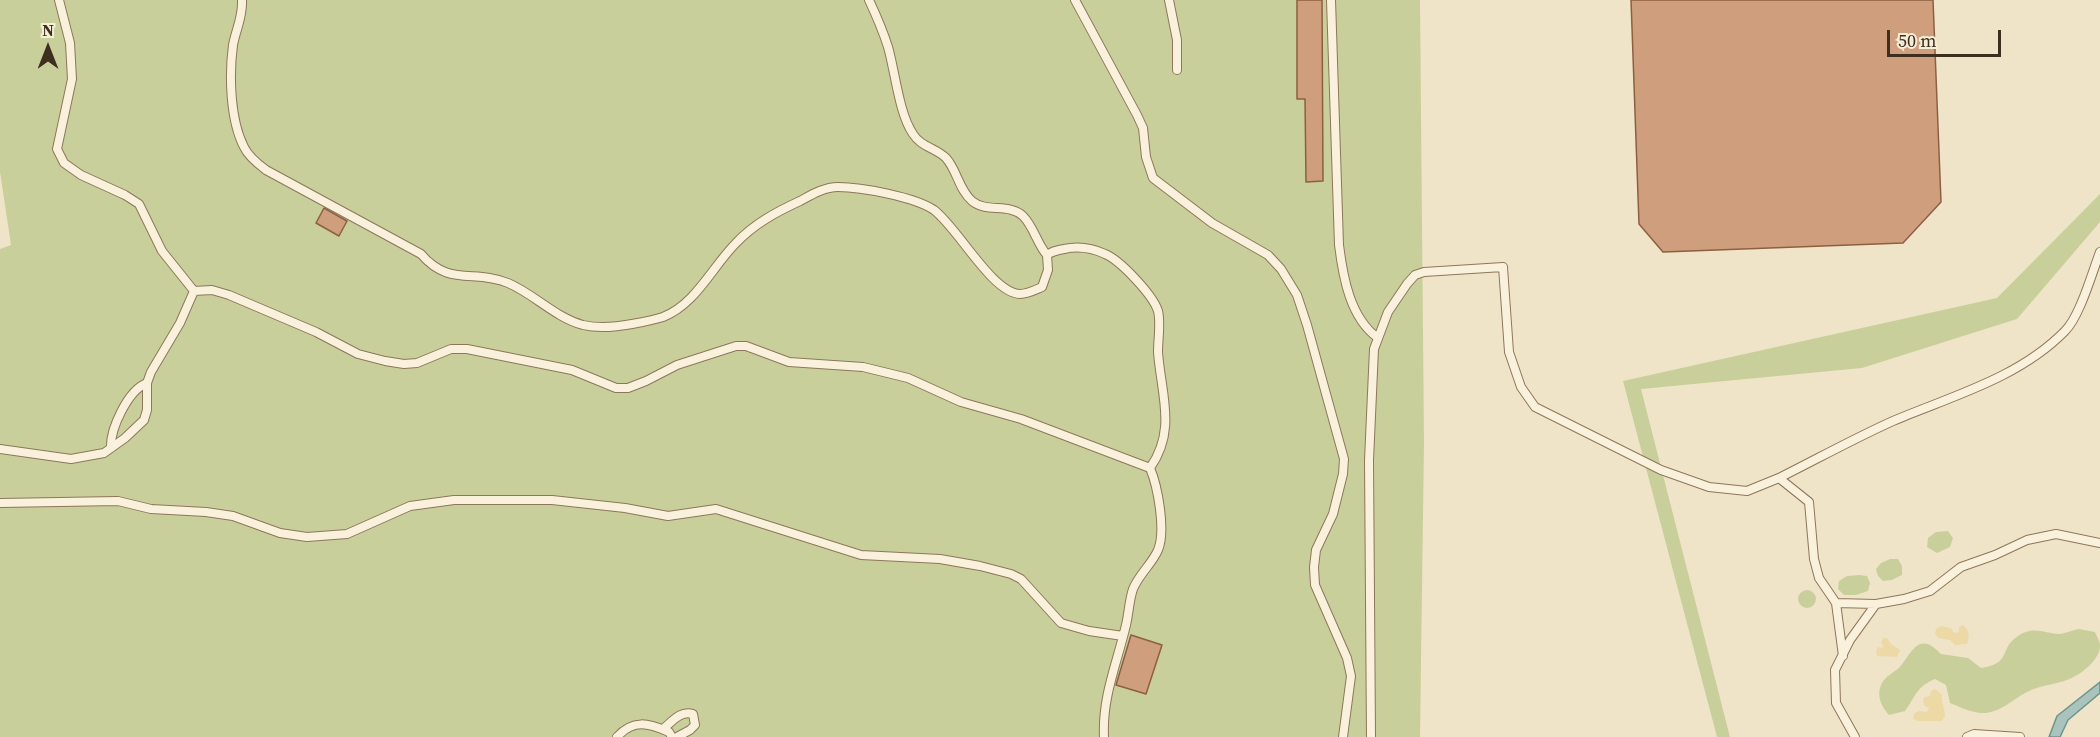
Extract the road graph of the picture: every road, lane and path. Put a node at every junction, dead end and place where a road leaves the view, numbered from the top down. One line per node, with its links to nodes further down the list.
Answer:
1 (59, 0): 10 (lane)
2 (242, 0): 9 (lane)
3 (869, 0): 9 (lane)
4 (1075, 0): 28 (lane)
5 (1169, 0): 7 (lane)
6 (1331, 0): 11 (lane)
7 (1177, 70)
8 (2100, 252): 16 (lane)
9 (1047, 255): 15 (lane)
10 (194, 291): 12 (lane); 15 (lane)
11 (1378, 338): 16 (lane); 29 (lane)
12 (147, 383): 13 (lane); 13 (lane)
13 (111, 448): 14 (lane)
14 (0, 449)
15 (1150, 468): 21 (lane)
16 (1779, 478): 19 (lane)
17 (0, 503): 21 (lane)
18 (2100, 543): 20 (lane)
19 (1836, 603): 20 (lane); 22 (lane)
20 (1876, 604): 22 (lane)
21 (1123, 636): 27 (lane)
22 (1843, 656): 30 (lane)
23 (663, 729): 24 (lane); 25 (lane); 26 (lane)
24 (617, 737)
25 (672, 737)
26 (678, 737)
27 (1104, 737)
28 (1343, 737)
29 (1371, 737)
30 (1855, 737)
31 (1967, 737): 32 (lane)
32 (2020, 737)

